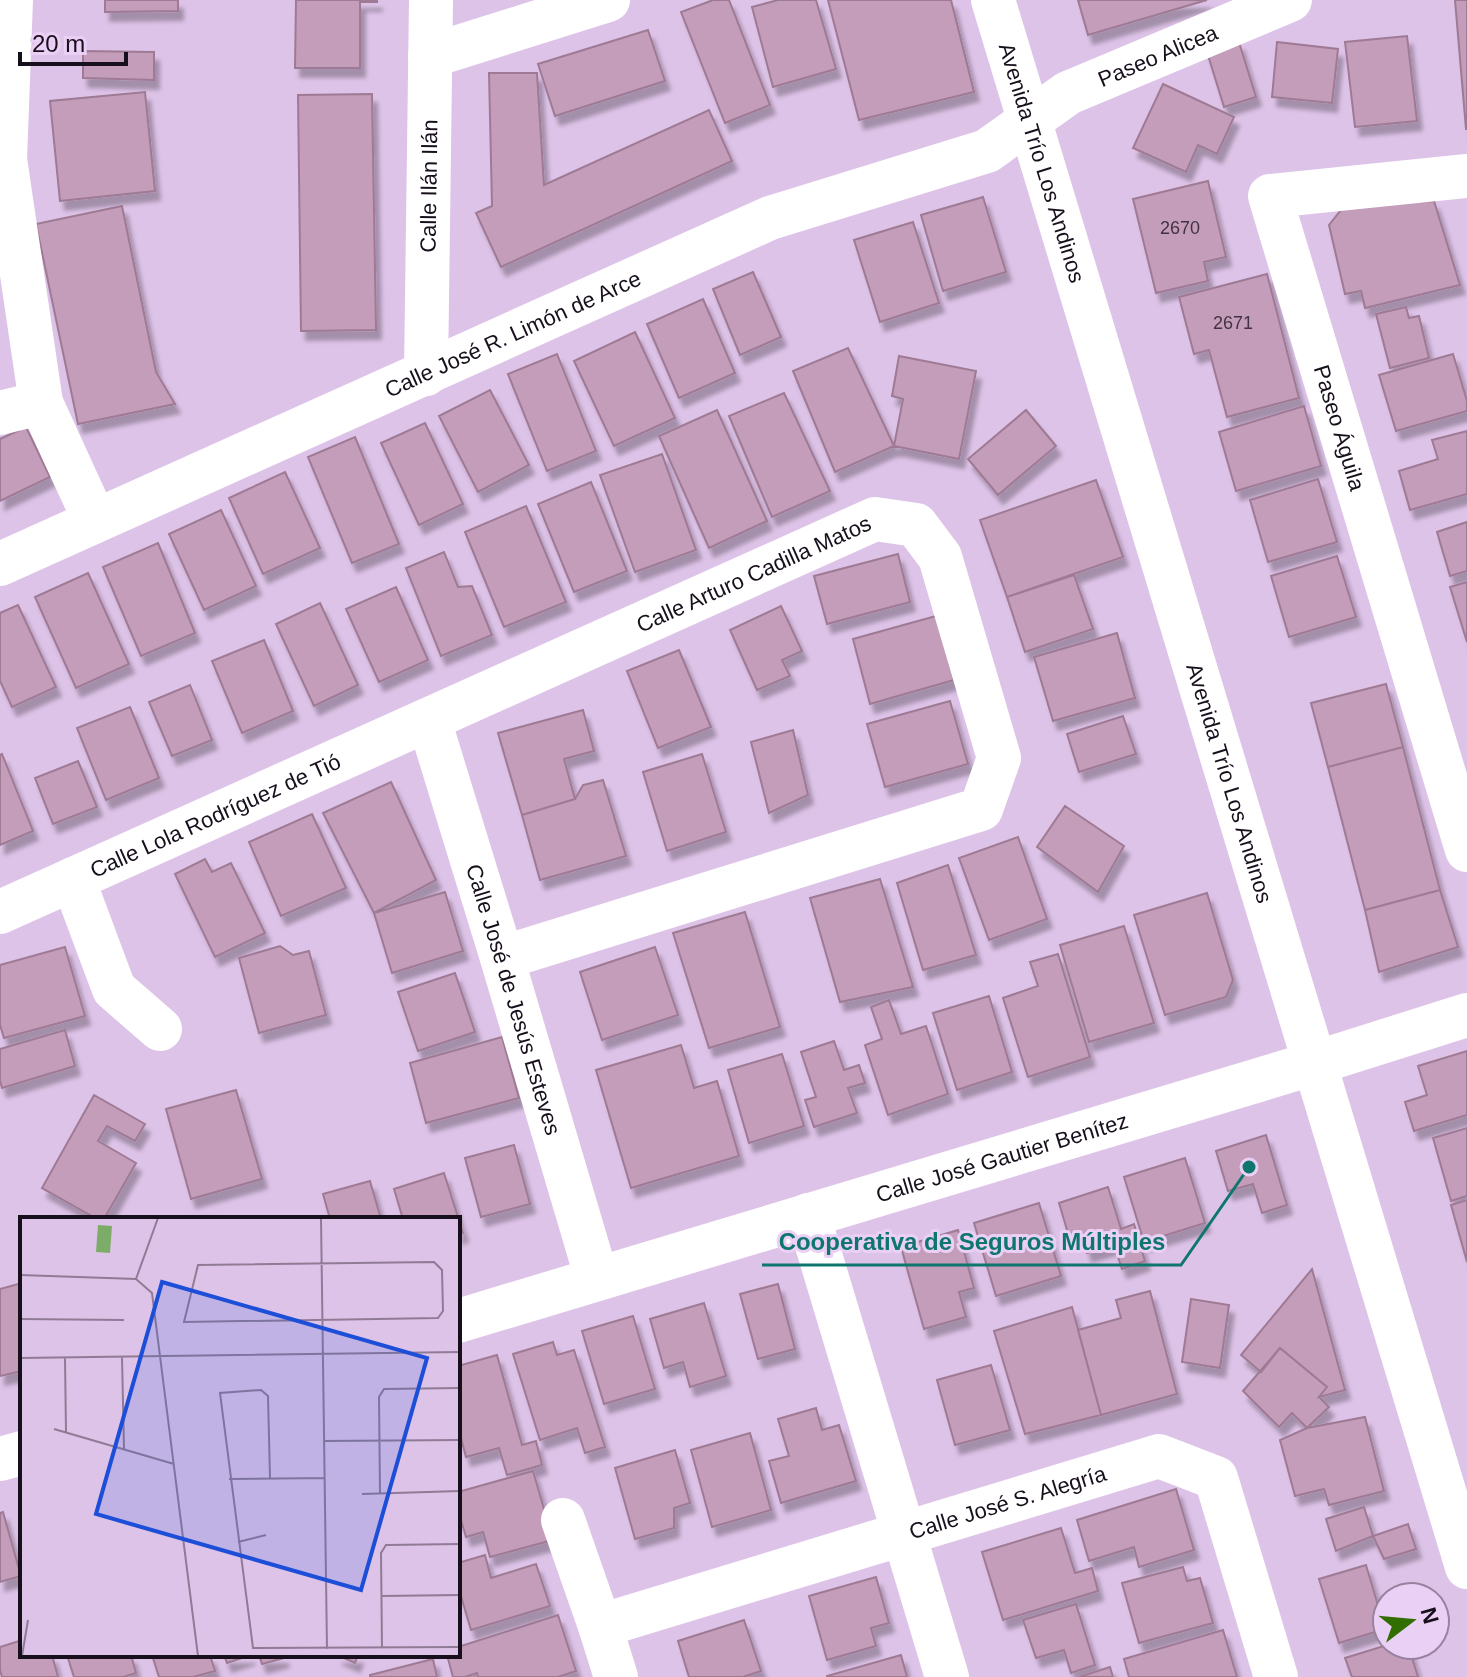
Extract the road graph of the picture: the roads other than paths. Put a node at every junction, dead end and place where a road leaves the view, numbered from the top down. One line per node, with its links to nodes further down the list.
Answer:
1 (11, 0): 10 (street)
2 (431, 0): 6 (street, Calle Ilán Ilán)
3 (608, 0): 6 (street)
4 (993, 0): 7 (street, Avenida Trío Los Andinos)
5 (1290, 0): 7 (street, Paseo Alicea)
6 (430, 56): 9 (street, Calle Ilán Ilán)
7 (1031, 120): 9 (street, Calle José R. Limón de Arce); 21 (street, Avenida Trío Los Andinos)
8 (1467, 176): 15 (street, Paseo Águila)
9 (426, 374): 12 (street, Calle José R. Limón de Arce)
10 (41, 403): 11 (street); 12 (street)
11 (0, 413)
12 (95, 521): 13 (street, Calle José R. Limón de Arce)
13 (0, 564)
14 (429, 720): 16 (street, Calle Lola Rodríguez de Tió); 18 (street, Calle José de Jesús Esteves); 18 (street, Calle Arturo Cadilla Matos)
15 (1467, 850)
16 (73, 879): 17 (street, Calle Lola Rodríguez de Tió); 20 (street)
17 (0, 912)
18 (502, 958): 23 (street, Calle José de Jesús Esteves)
19 (1467, 1015): 21 (street, Calle José Gautier Benítez)
20 (160, 1029)
21 (1315, 1063): 22 (street, Calle José Gautier Benítez); 29 (street, Avenida Trío Los Andinos)
22 (808, 1215): 23 (street, Calle José Gautier Benítez); 28 (street)
23 (597, 1279): 24 (street, Calle José Gautier Benítez)
24 (460, 1320)
25 (20, 1454): 26 (street)
26 (0, 1459)
27 (563, 1520): 30 (street)
28 (903, 1534): 30 (street, Calle José S. Alegría); 32 (street); 33 (street, Calle José S. Alegría)
29 (1467, 1567)
30 (600, 1626): 31 (street)
31 (616, 1677)
32 (947, 1677)
33 (1276, 1677)

